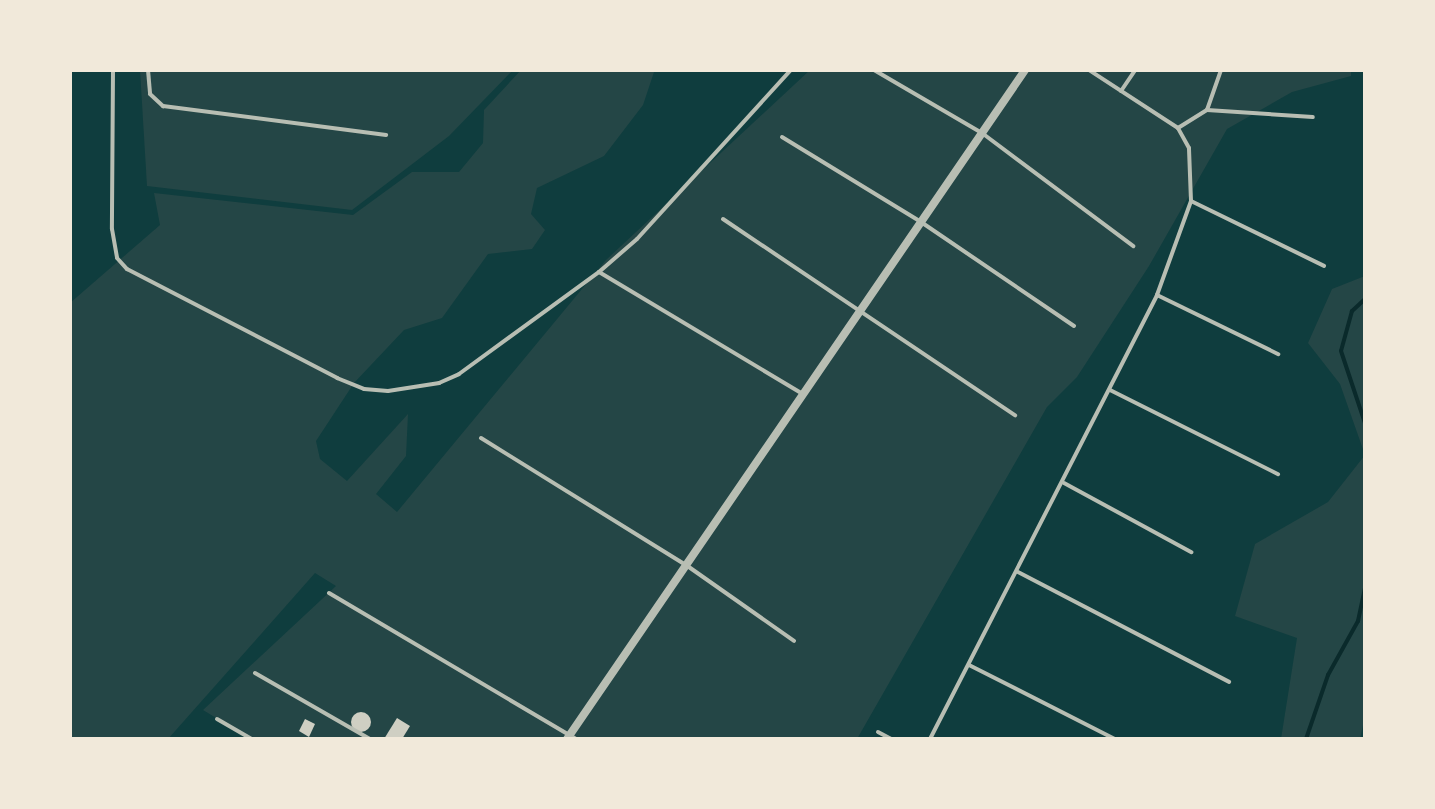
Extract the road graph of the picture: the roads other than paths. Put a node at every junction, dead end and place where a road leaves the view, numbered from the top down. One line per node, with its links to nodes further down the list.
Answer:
1 (113, 70): 21 (lane)
2 (148, 70): 14 (lane)
3 (791, 70): 21 (lane)
4 (874, 70): 13 (lane)
5 (1025, 70): 13 (street)
6 (1089, 70): 9 (lane)
7 (1135, 70): 9 (lane)
8 (1221, 70): 10 (lane)
9 (1121, 91): 12 (lane)
10 (1207, 110): 11 (lane); 12 (lane)
11 (1313, 117)
12 (1178, 128): 16 (lane)
13 (982, 133): 18 (street); 19 (lane)
14 (386, 135)
15 (782, 137): 18 (lane)
16 (1191, 201): 20 (lane); 22 (lane)
17 (723, 219): 23 (lane)
18 (921, 222): 23 (street); 24 (lane)
19 (1133, 246)
20 (1324, 266)
21 (599, 272): 27 (lane)
22 (1157, 295): 25 (lane); 26 (lane)
23 (861, 308): 27 (street); 28 (lane)
24 (1074, 326)
25 (1278, 354)
26 (1110, 390): 30 (lane); 31 (lane)
27 (803, 394): 33 (street)
28 (1015, 415)
29 (481, 438): 33 (lane)
30 (1278, 474)
31 (1064, 483): 32 (lane); 34 (lane)
32 (1191, 552)
33 (686, 565): 36 (lane); 42 (street)
34 (1018, 572): 37 (lane); 39 (lane)
35 (329, 593): 42 (lane)
36 (794, 641)
37 (969, 665): 46 (lane); 47 (lane)
38 (255, 673): 44 (lane)
39 (1229, 682)
40 (217, 719): 43 (lane)
41 (878, 732): 45 (lane)
42 (571, 737)
43 (251, 739)
44 (370, 739)
45 (891, 739)
46 (930, 739)
47 (1115, 739)

